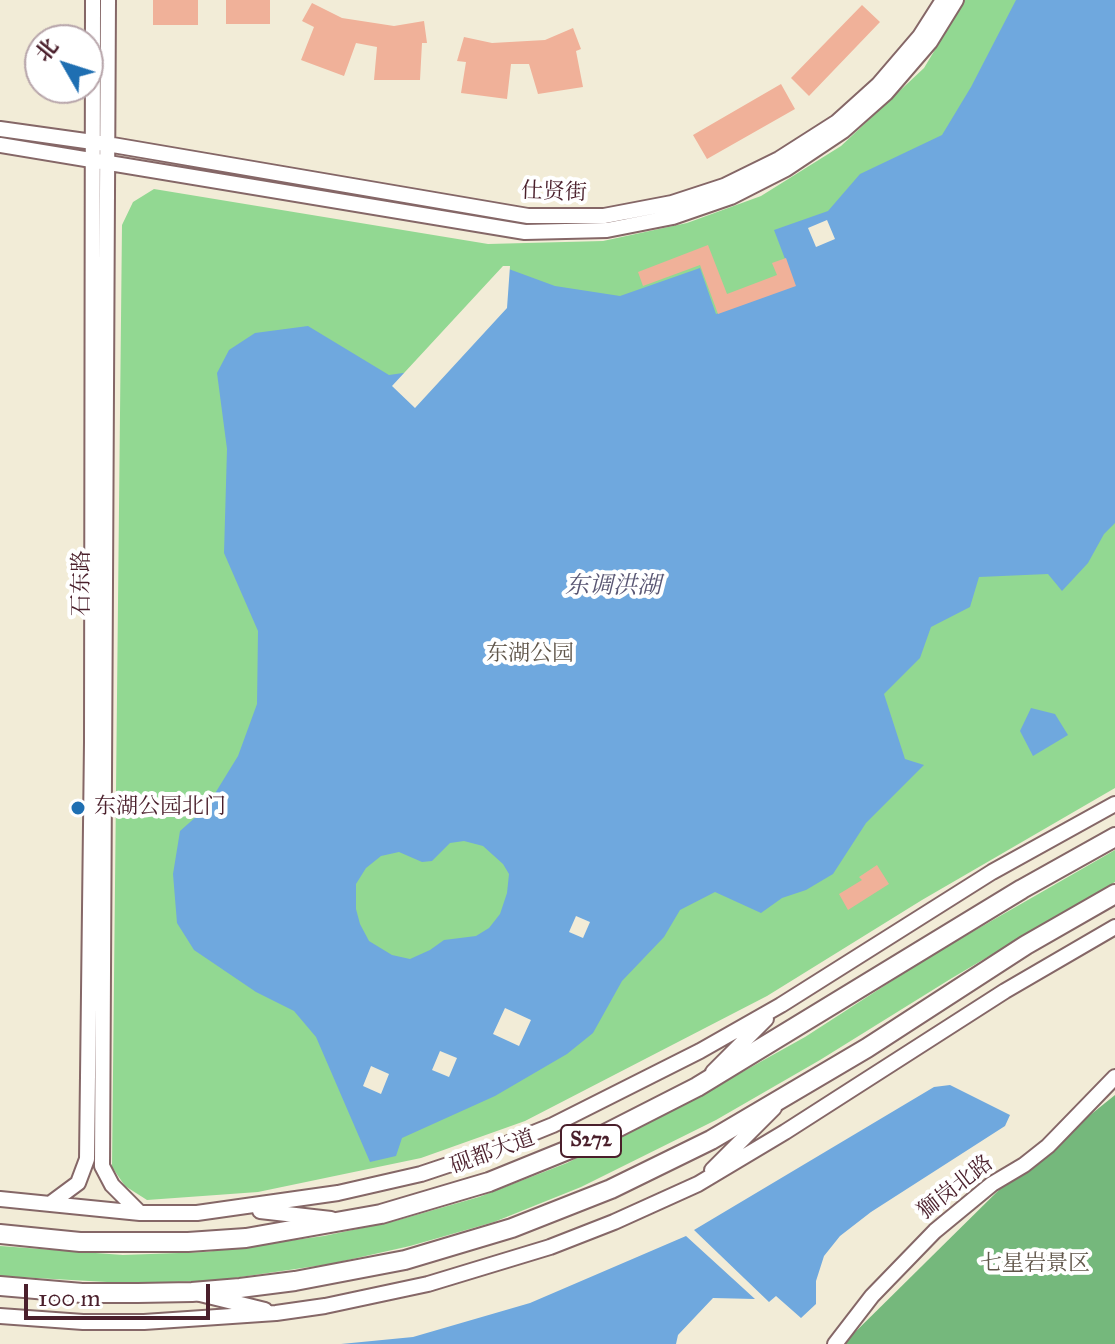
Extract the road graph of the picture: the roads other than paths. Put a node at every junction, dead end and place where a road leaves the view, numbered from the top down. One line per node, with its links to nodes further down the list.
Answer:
1 (93, 0): 6 (street, 石东路)
2 (108, 0): 6 (street, 石东路)
3 (943, 0): 6 (street, 仕贤街)
4 (956, 0): 8 (street)
5 (0, 129): 6 (street, 仕贤街)
6 (100, 144): 8 (street, 石东路)
7 (0, 145): 8 (street)
8 (100, 161): 19 (street, 石东路); 21 (street, 石东路)
9 (1115, 804): 13 (street)
10 (1115, 837): 15 (main road, 砚都大道 / S272)
11 (1115, 894): 16 (main road, S272)
12 (1115, 927): 17 (street)
13 (781, 1005): 15 (street); 20 (street)
14 (1115, 1077): 28 (street, 獅岗北路)
15 (697, 1087): 22 (main road, 砚都大道 / S272)
16 (782, 1100): 17 (street); 25 (main road, S272)
17 (698, 1184): 26 (street)
18 (0, 1199): 19 (street)
19 (51, 1203): 21 (street)
20 (242, 1209): 21 (street); 22 (street)
21 (140, 1213)
22 (347, 1221): 23 (main road, 砚都大道 / S272)
23 (0, 1234)
24 (0, 1286): 25 (main road, S272)
25 (192, 1292): 26 (street)
26 (276, 1313): 27 (street)
27 (0, 1316)
28 (835, 1344)

